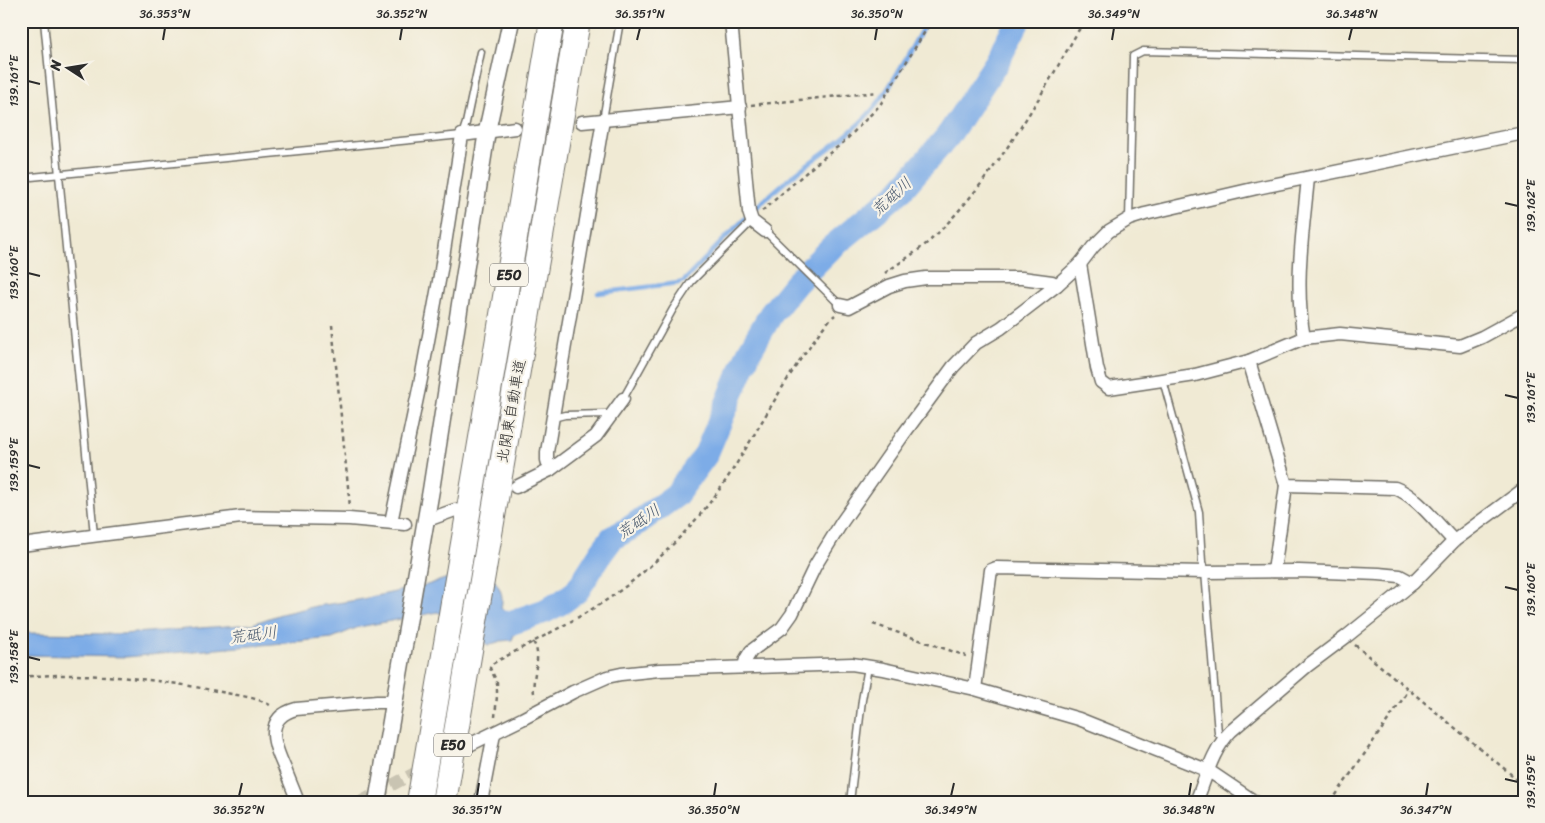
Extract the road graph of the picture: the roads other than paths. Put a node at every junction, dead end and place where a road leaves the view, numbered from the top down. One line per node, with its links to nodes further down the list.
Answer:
1 (44, 21): 16 (lane)
2 (511, 21): 13 (street)
3 (552, 21): 37 (highway, 北関東自動車道 / E50)
4 (578, 21): 57 (highway, 北関東自動車道 / E50)
5 (620, 21): 10 (lane)
6 (731, 21): 9 (street)
7 (481, 52): 15 (lane)
8 (1524, 60): 19 (lane)
9 (740, 107): 10 (street); 20 (street)
10 (604, 120): 11 (street); 31 (street)
11 (582, 122)
12 (515, 128): 13 (street)
13 (487, 131): 15 (street); 49 (street)
14 (1524, 133): 18 (street)
15 (462, 134): 16 (lane); 38 (street)
16 (59, 174): 17 (lane); 40 (lane)
17 (21, 178)
18 (1308, 178): 19 (street); 26 (street)
19 (1129, 219): 22 (street)
20 (752, 220): 21 (street); 29 (lane)
21 (765, 231): 24 (lane)
22 (1080, 264): 23 (street); 28 (street)
23 (1057, 285): 24 (street); 47 (street)
24 (842, 306)
25 (1524, 314): 26 (street)
26 (1304, 338): 27 (street)
27 (1249, 361): 28 (street); 33 (street)
28 (1163, 380): 44 (lane)
29 (623, 399): 30 (street)
30 (612, 416): 31 (lane); 32 (street)
31 (553, 418): 32 (street)
32 (550, 470): 34 (street)
33 (1286, 485): 41 (street); 43 (street)
34 (516, 487)
35 (1524, 489): 41 (street)
36 (434, 518): 37 (street)
37 (460, 519): 56 (highway, 北関東自動車道 / E50)
38 (391, 522): 39 (street); 40 (street)
39 (405, 524)
40 (94, 535): 42 (street)
41 (1454, 541): 45 (street)
42 (21, 544)
43 (1274, 571): 44 (street); 45 (street)
44 (1205, 572): 48 (street); 51 (lane)
45 (1413, 583): 51 (street)
46 (868, 666): 47 (street); 48 (street); 59 (lane)
47 (744, 667): 50 (street)
48 (975, 689): 53 (street)
49 (395, 695): 54 (street); 55 (street)
50 (494, 734): 52 (street); 58 (street)
51 (1223, 739): 53 (street)
52 (469, 744)
53 (1209, 771): 60 (street); 61 (street)
54 (296, 801)
55 (377, 802)
56 (419, 802)
57 (444, 802)
58 (481, 802)
59 (850, 802)
60 (1196, 802)
61 (1255, 802)

